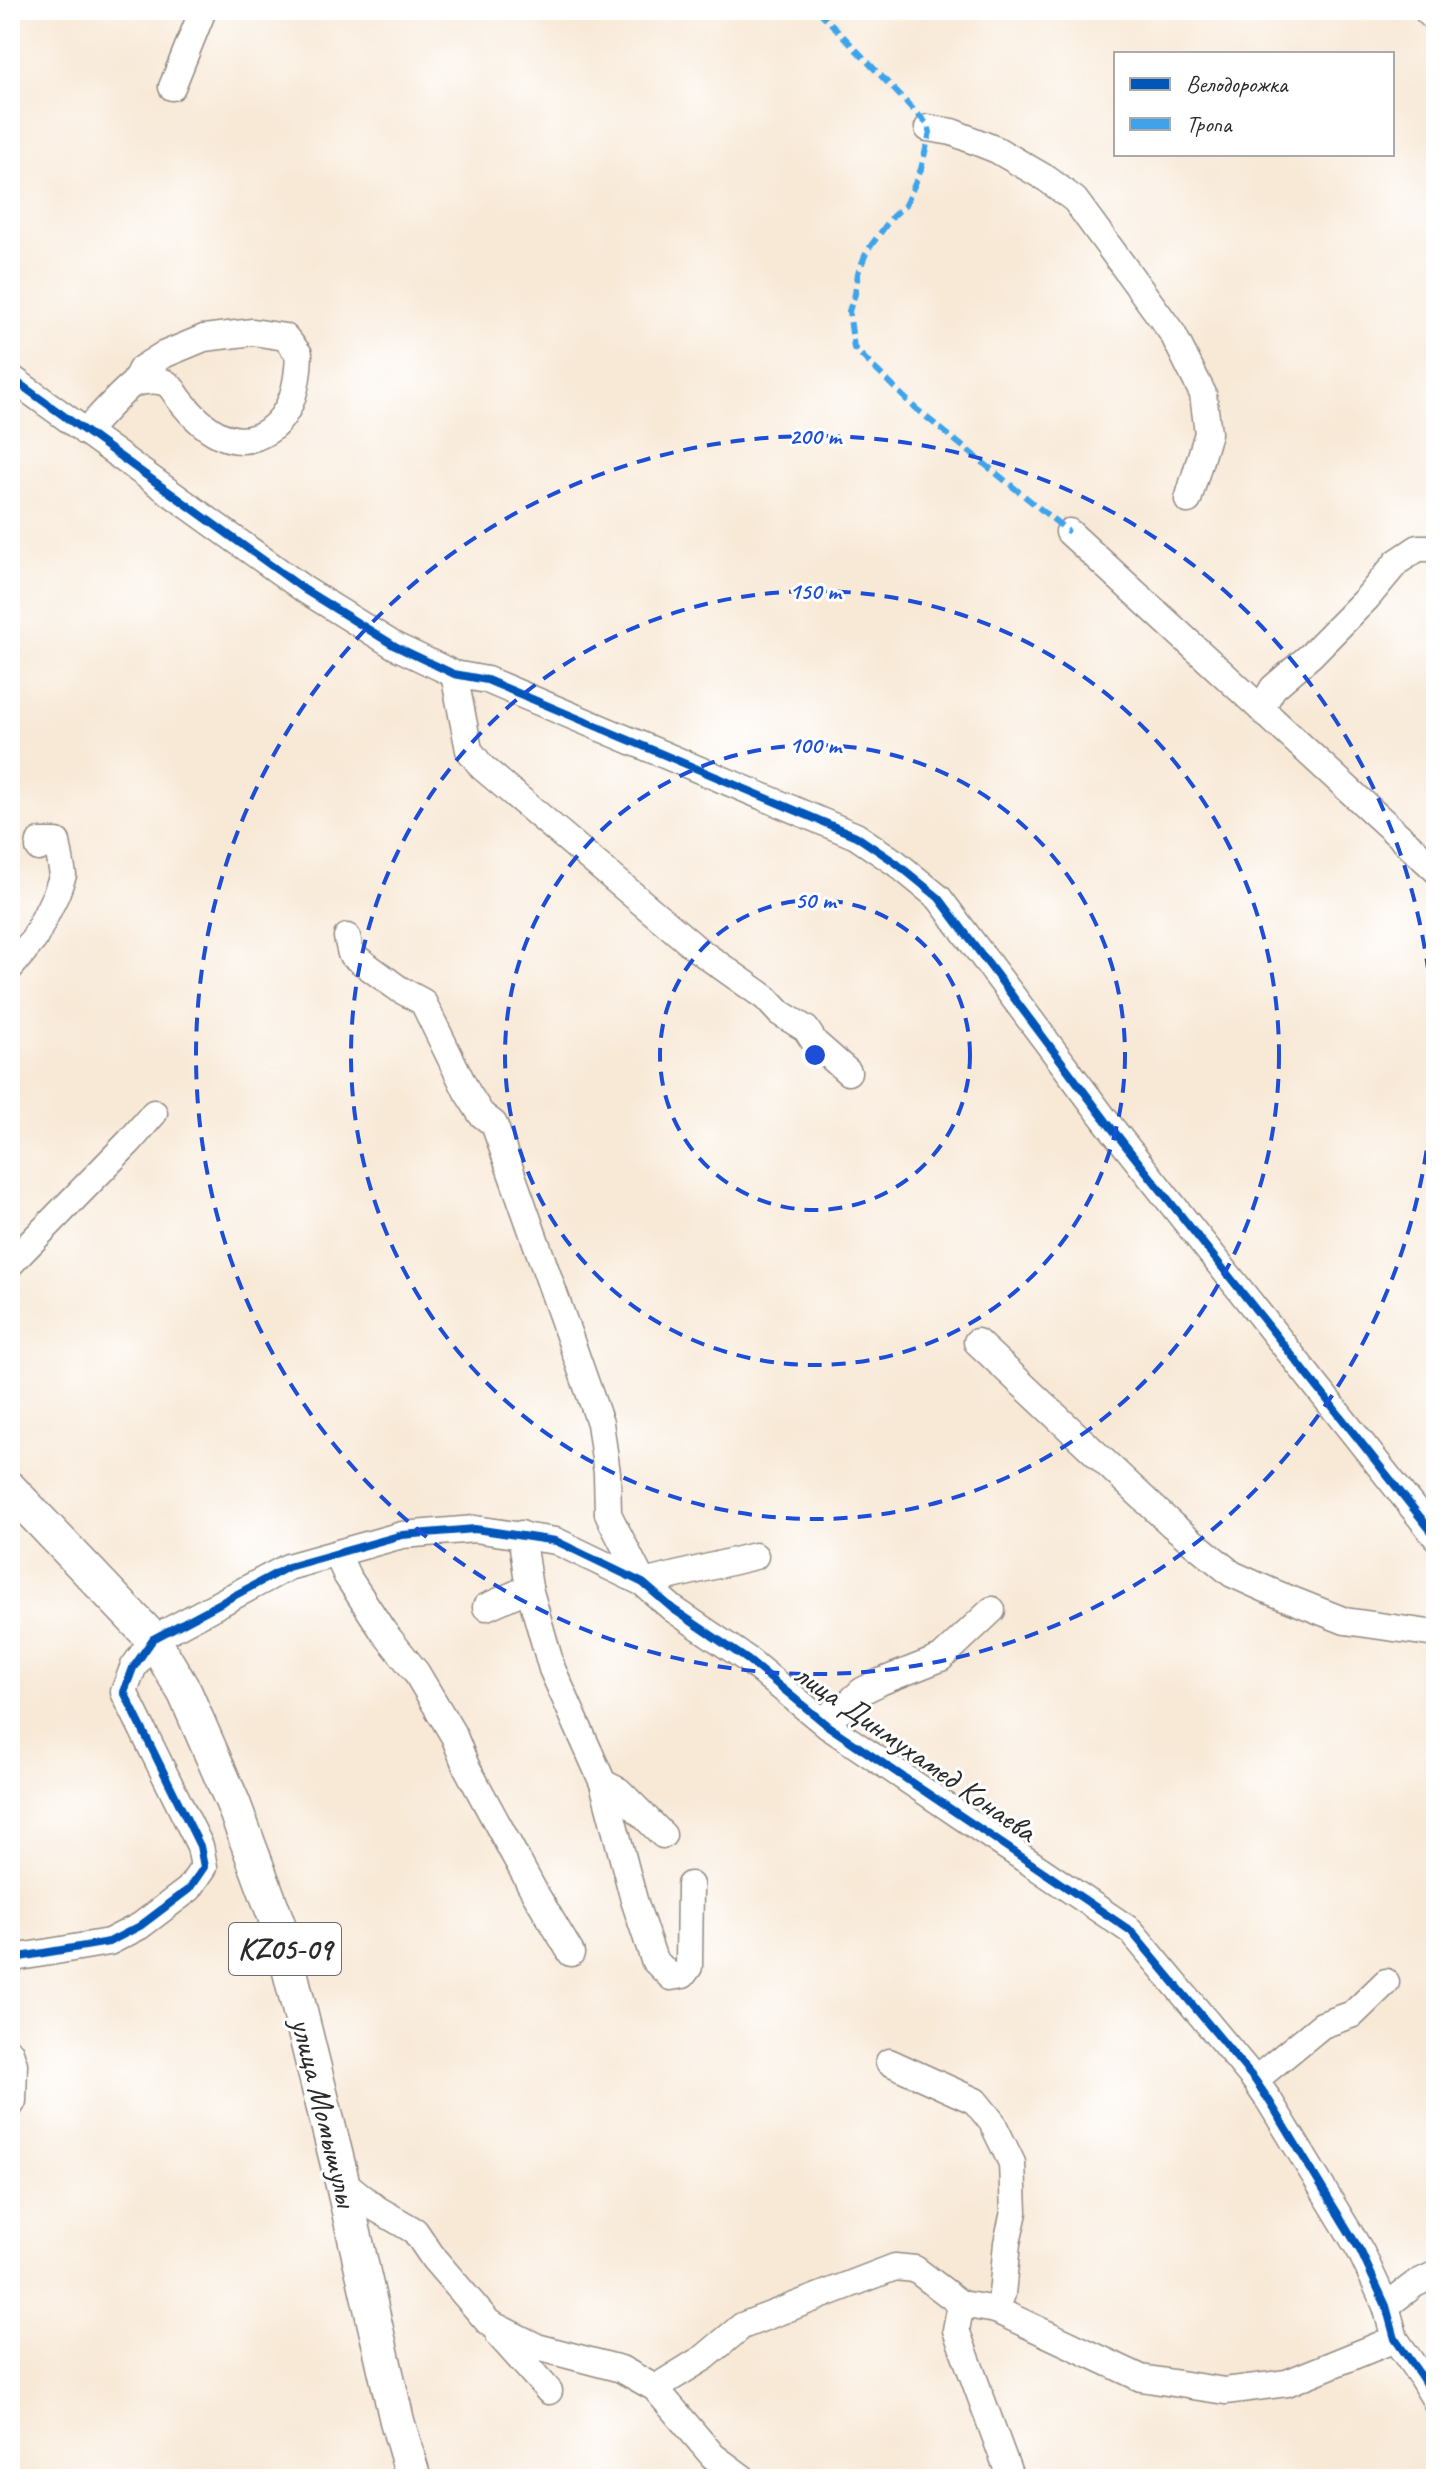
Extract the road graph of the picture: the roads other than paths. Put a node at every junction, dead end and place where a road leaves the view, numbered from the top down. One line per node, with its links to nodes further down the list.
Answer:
1 (203, 10): 4 (street)
2 (1426, 10): 3 (street)
3 (1436, 20)
4 (172, 87)
5 (928, 128): 9 (street)
6 (11, 382): 8 (street)
7 (134, 383): 7 (street); 8 (street)
8 (85, 432): 12 (street)
9 (1188, 500)
10 (1069, 532): 13 (street)
11 (1436, 548): 13 (street)
12 (454, 674): 18 (street); 25 (street)
13 (1261, 709): 15 (street)
14 (39, 848): 17 (street)
15 (1436, 870)
16 (347, 937): 23 (street)
17 (10, 968)
18 (848, 1072)
19 (154, 1113): 20 (street)
20 (10, 1264)
21 (977, 1342): 33 (street)
22 (10, 1489): 34 (main road, улица Момышулы / KZ05-09)
23 (608, 1514): 26 (street); 29 (street)
24 (521, 1534): 26 (street, лица Динмухамед Конаева); 27 (street, лица Динмухамед Конаева); 30 (street)
25 (1436, 1537)
26 (556, 1541): 29 (street, лица Динмухамед Конаева)
27 (337, 1554): 34 (street, лица Динмухамед Конаева); 39 (street)
28 (755, 1556): 29 (street)
29 (643, 1583): 35 (street, лица Динмухамед Конаева)
30 (529, 1588): 31 (street); 36 (street)
31 (486, 1607)
32 (992, 1610): 35 (street)
33 (1436, 1634)
34 (153, 1639): 40 (street); 46 (main road, улица Момышулы / KZ05-09)
35 (828, 1726): 44 (street, лица Динмухамед Конаева)
36 (603, 1783): 37 (street); 38 (street)
37 (663, 1835)
38 (690, 1885)
39 (571, 1953)
40 (11, 1960)
41 (1386, 1982): 44 (street)
42 (10, 2052): 45 (street)
43 (889, 2062): 50 (street)
44 (1255, 2080): 49 (street, лица Динмухамед Конаева)
45 (10, 2106)
46 (342, 2181): 51 (street); 56 (main road, улица Момышулы / KZ05-09)
47 (1436, 2274): 49 (street)
48 (961, 2304): 50 (street); 53 (street); 58 (street)
49 (1386, 2306): 52 (street, лица Динмухамед Конаева)
50 (996, 2310): 52 (street)
51 (489, 2323): 53 (street); 54 (street)
52 (1395, 2339): 55 (street, лица Динмухамед Конаева)
53 (655, 2388): 57 (street)
54 (549, 2391)
55 (1436, 2401)
56 (414, 2479)
57 (744, 2479)
58 (1011, 2479)

